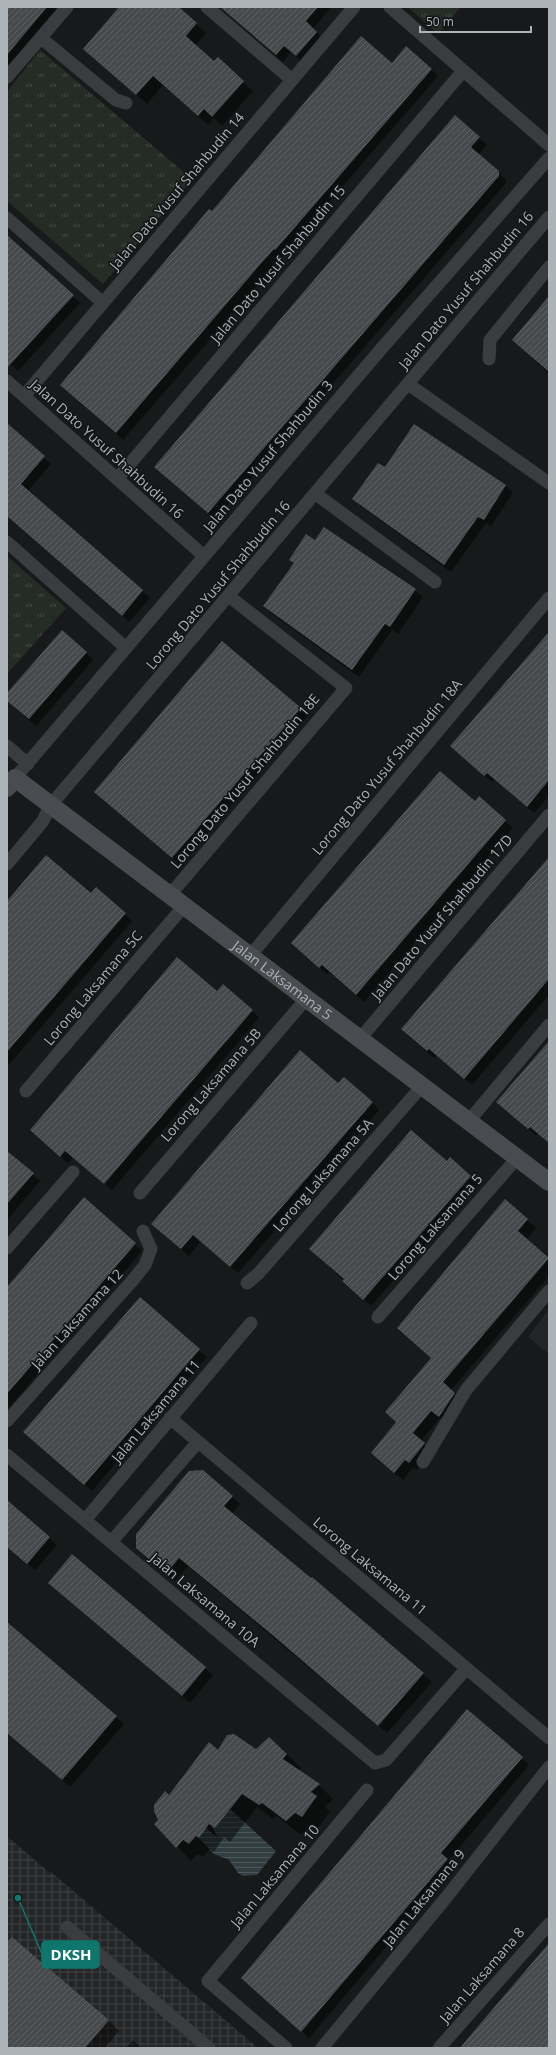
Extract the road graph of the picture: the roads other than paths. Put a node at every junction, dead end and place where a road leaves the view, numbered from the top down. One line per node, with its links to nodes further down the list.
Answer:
1 (67, 7): 5 (street)
2 (207, 7): 8 (street)
3 (354, 7): 8 (street, Jalan Dato Yusuf Shahbudin 14)
4 (390, 7): 6 (street)
5 (41, 38): 7 (street); 9 (street)
6 (463, 71): 10 (street); 20 (street, Jalan Dato Yusuf Shahbudin 15)
7 (7, 77)
8 (292, 80): 15 (street, Jalan Dato Yusuf Shahbudin 14)
9 (126, 103)
10 (549, 145)
11 (549, 158): 24 (street, Jalan Dato Yusuf Shahbudin 3)
12 (549, 217): 18 (street, Jalan Dato Yusuf Shahbudin 16)
13 (7, 218): 15 (street)
14 (549, 267): 16 (street)
15 (103, 303): 19 (street, Jalan Dato Yusuf Shahbudin 14)
16 (489, 359)
17 (7, 381): 19 (street, Jalan Dato Yusuf Shahbudin 16)
18 (408, 384): 21 (street); 22 (street, Lorong Dato Yusuf Shahbudin 16)
19 (24, 396): 20 (street, Jalan Dato Yusuf Shahbudin 16)
20 (117, 479): 24 (street, Jalan Dato Yusuf Shahbudin 16)
21 (549, 483)
22 (316, 494): 25 (street); 26 (street, Lorong Dato Yusuf Shahbudin 16)
23 (7, 542): 28 (street)
24 (204, 556): 28 (street, Jalan Dato Yusuf Shahbudin 3)
25 (435, 582)
26 (230, 596): 32 (street, Lorong Dato Yusuf Shahbudin 16); 35 (street, Lorong Dato Yusuf Shahbudin 18E)
27 (549, 598): 37 (street, Lorong Dato Yusuf Shahbudin 18A)
28 (126, 648): 30 (street, Jalan Dato Yusuf Shahbudin 3)
29 (7, 746): 30 (street)
30 (28, 764): 31 (street, Jalan Dato Yusuf Shahbudin 3)
31 (11, 783): 32 (street, Jalan Laksamana 5)
32 (50, 806): 34 (street, Lorong Dato Yusuf Shahbudin 16); 35 (street, Jalan Laksamana 5)
33 (549, 815): 40 (street, Jalan Dato Yusuf Shahbudin 17D)
34 (7, 864)
35 (169, 896): 36 (street, Jalan Laksamana 5)
36 (184, 906): 37 (street, Jalan Laksamana 5); 42 (street, Lorong Laksamana 5C)
37 (250, 956): 38 (street, Jalan Laksamana 5)
38 (306, 999): 40 (street, Jalan Laksamana 5); 47 (street, Lorong Laksamana 5B)
39 (549, 1025): 43 (street)
40 (360, 1040): 41 (street, Jalan Laksamana 5)
41 (422, 1086): 43 (street, Jalan Laksamana 5); 50 (street, Lorong Laksamana 5A)
42 (26, 1091)
43 (468, 1122): 44 (street, Jalan Laksamana 5)
44 (517, 1158): 46 (street, Jalan Laksamana 5); 52 (street, Lorong Laksamana 5)
45 (73, 1172): 49 (street)
46 (549, 1182)
47 (140, 1193)
48 (143, 1231): 55 (street, Jalan Laksamana 12)
49 (7, 1248)
50 (247, 1283)
51 (549, 1291): 58 (street)
52 (378, 1317)
53 (251, 1323): 54 (street, Jalan Laksamana 11)
54 (170, 1418): 56 (street, Lorong Laksamana 11); 59 (street, Jalan Laksamana 11)
55 (7, 1421)
56 (198, 1442): 60 (street); 61 (street, Lorong Laksamana 11)
57 (7, 1456): 59 (street, Jalan Laksamana 10A)
58 (423, 1462)
59 (85, 1520): 60 (street, Jalan Laksamana 10A)
60 (111, 1542): 61 (street, Jalan Laksamana 10A)
61 (466, 1669): 62 (street, Lorong Laksamana 11)
62 (549, 1738)
63 (549, 1767): 69 (street, Jalan Laksamana 9)
64 (367, 1790): 68 (street, Jalan Laksamana 10)
65 (549, 1924): 70 (street, Jalan Laksamana 8)
66 (66, 1928): 67 (street)
67 (209, 2048)
68 (286, 2048)
69 (322, 2048)
70 (439, 2048)

